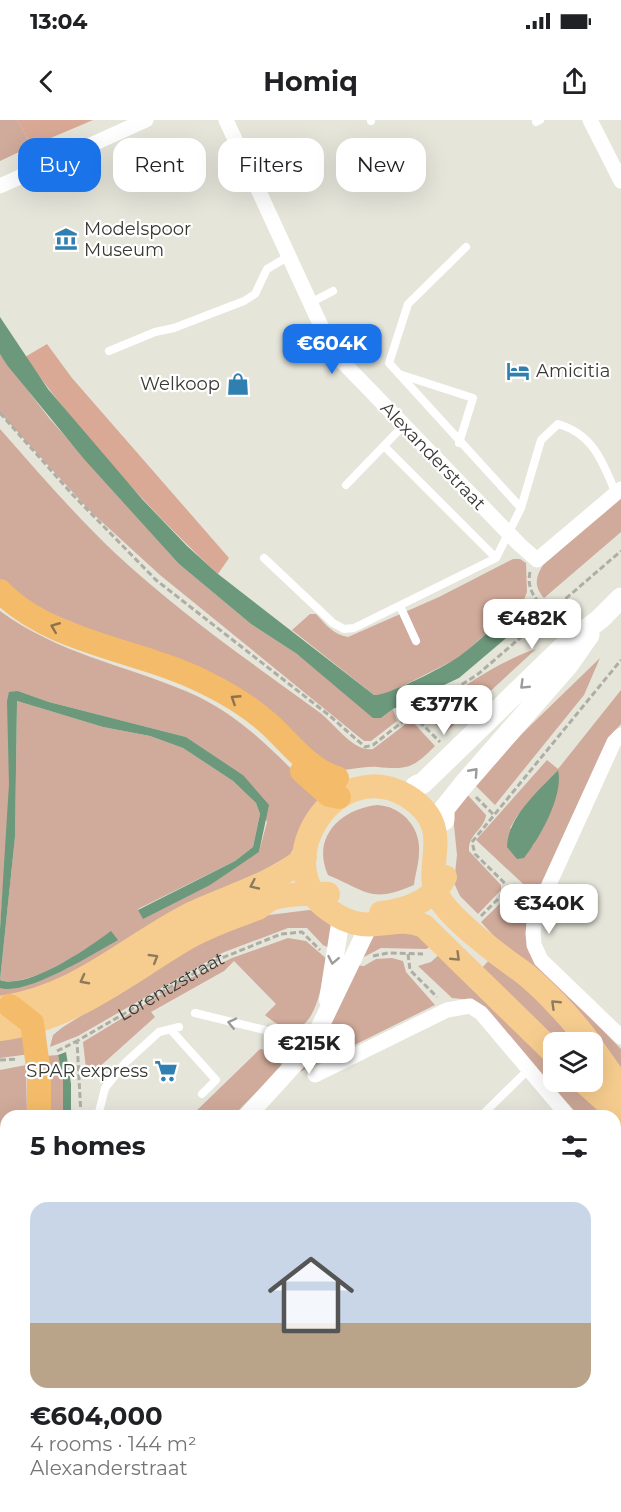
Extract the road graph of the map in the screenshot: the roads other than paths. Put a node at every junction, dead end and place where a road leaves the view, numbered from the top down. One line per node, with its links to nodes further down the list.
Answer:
1 (146, 120): 5 (street)
2 (226, 120): 7 (street, Alexanderstraat)
3 (590, 120): 4 (street)
4 (621, 180)
5 (0, 186)
6 (466, 247): 11 (lane)
7 (289, 256): 9 (street, Alexanderstraat); 10 (lane)
8 (333, 291): 9 (lane)
9 (310, 303): 12 (street, Alexanderstraat)
10 (109, 351)
11 (398, 374): 13 (lane); 13 (lane)
12 (404, 425): 14 (lane); 18 (street, Alexanderstraat)
13 (459, 442): 17 (lane)
14 (384, 446): 15 (lane); 20 (lane)
15 (346, 485)
16 (618, 491): 17 (lane); 18 (street, Alexanderstraat)
17 (521, 508): 18 (lane)
18 (509, 534): 20 (lane)
19 (264, 558): 23 (lane)
20 (496, 558): 23 (lane)
21 (0, 591): 28 (highway, one-way to 21)
22 (621, 598): 24 (main road)
23 (400, 606): 25 (lane)
24 (600, 619): 27 (main road, one-way to 27); 29 (main road, one-way to 24)
25 (416, 641)
26 (621, 735): 40 (street)
27 (406, 786): 28 (main road); 29 (main road); 31 (main road)
28 (338, 788): 30 (main road)
29 (444, 820): 31 (main road)
30 (305, 856): 32 (main road); 35 (main road, one-way to 35)
31 (441, 884): 33 (main road); 39 (main road, one-way to 31)
32 (324, 904): 33 (main road); 33 (main road); 34 (street, one-way to 34); 37 (main road, one-way to 32)
33 (371, 920): 34 (street); 41 (main road, one-way to 41)
34 (328, 1005): 42 (street)
35 (5, 1007): 37 (highway)
36 (195, 1013): 42 (lane, one-way to 36)
37 (32, 1023): 38 (main road); 49 (highway)
38 (0, 1029)
39 (580, 1032)
40 (621, 1037)
41 (543, 1042)
42 (309, 1045): 51 (street)
43 (603, 1063): 46 (main road)
44 (529, 1069): 45 (street); 52 (lane); 53 (street)
45 (315, 1075)
46 (621, 1088)
47 (595, 1092): 54 (main road)
48 (202, 1094): 50 (lane)
49 (39, 1110)
50 (100, 1110)
51 (252, 1110)
52 (487, 1110)
53 (563, 1110)
54 (615, 1110)

